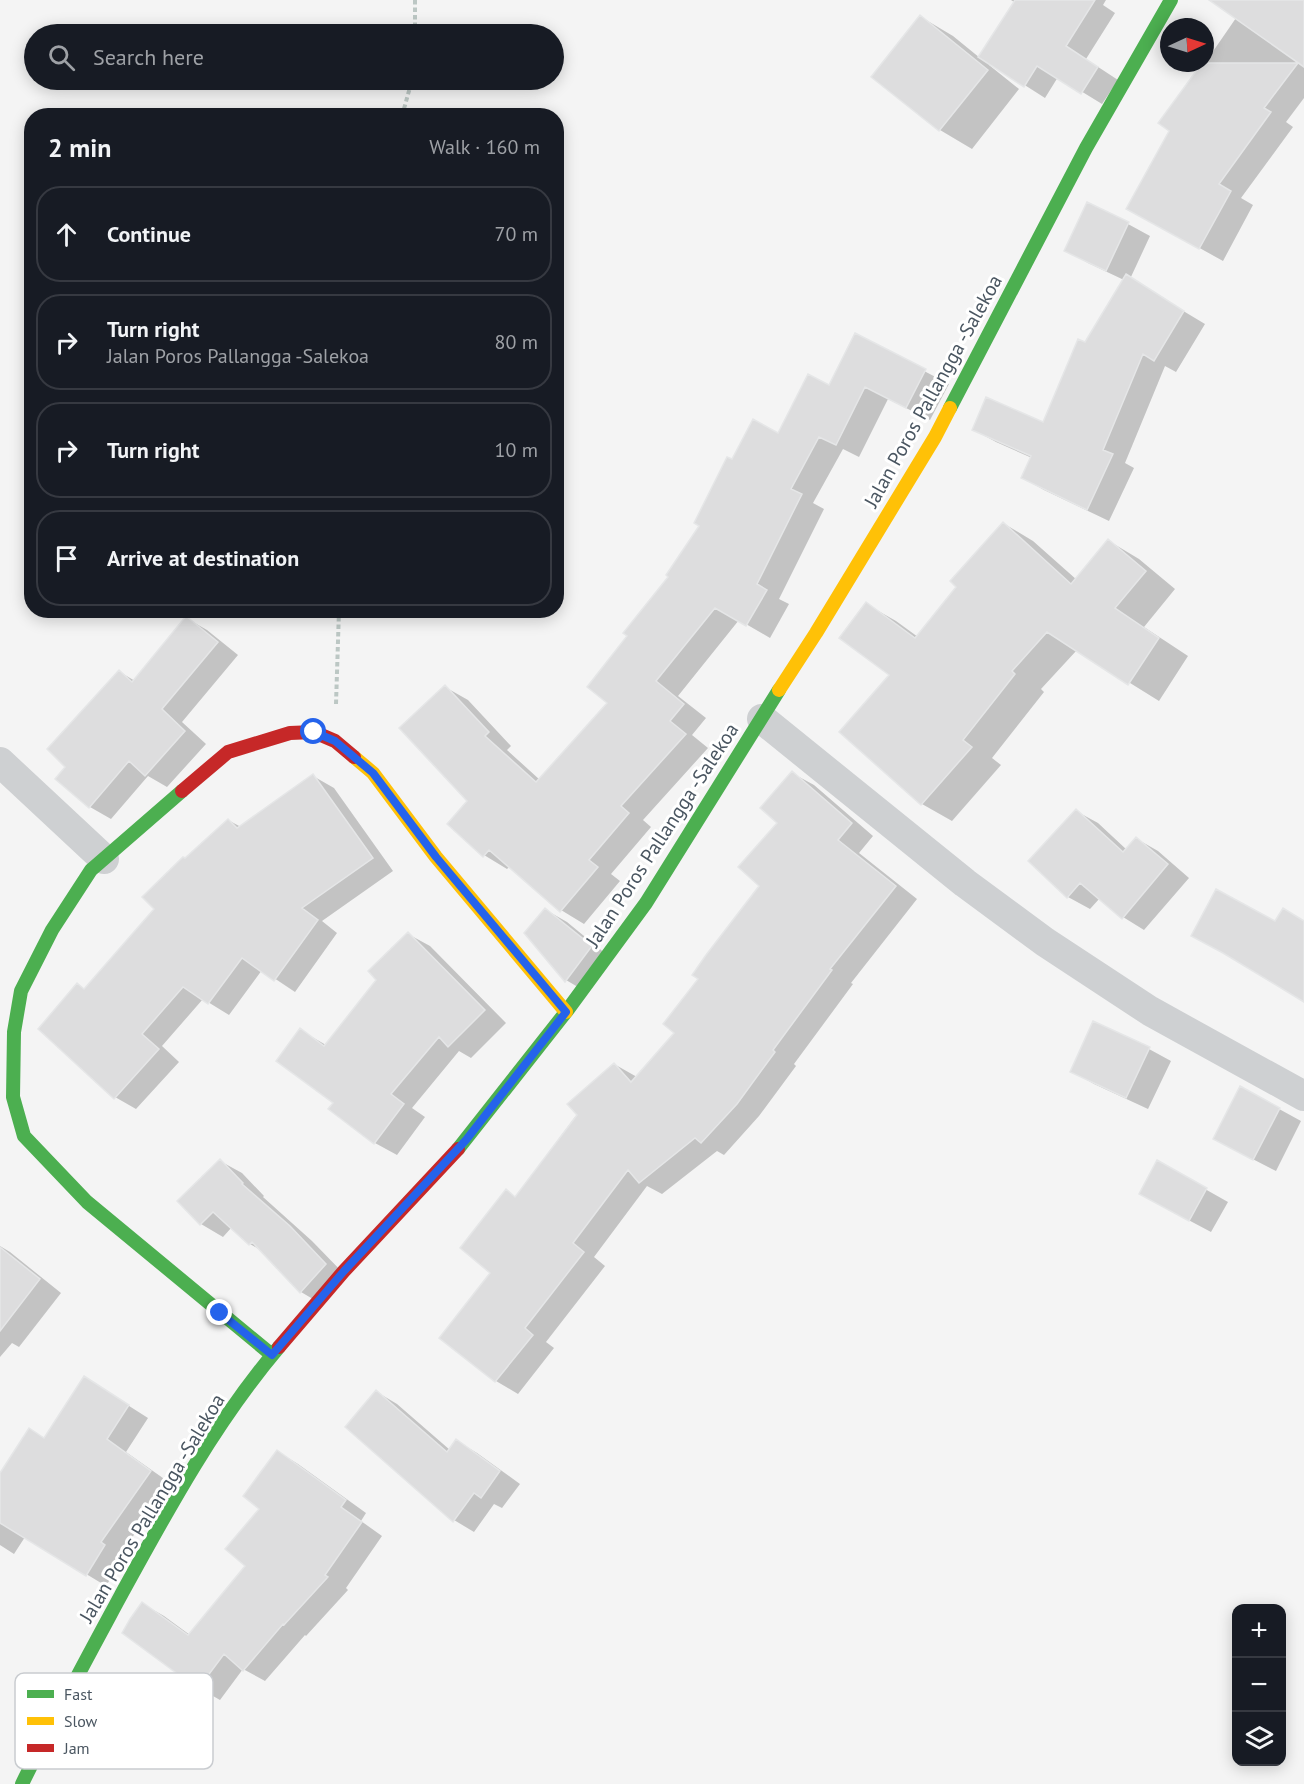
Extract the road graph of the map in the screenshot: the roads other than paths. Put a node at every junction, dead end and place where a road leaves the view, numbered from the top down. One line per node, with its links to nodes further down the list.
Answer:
1 (1171, 0): 2 (main road, Jalan Poros Pallangga -Salekoa)
2 (762, 719): 5 (main road, Jalan Poros Pallangga -Salekoa); 6 (street)
3 (0, 762): 4 (street)
4 (104, 859): 5 (main road); 7 (main road)
5 (566, 1012): 7 (main road, Jalan Poros Pallangga -Salekoa)
6 (1304, 1096)
7 (272, 1355): 8 (main road, Jalan Poros Pallangga -Salekoa)
8 (79, 1673)
9 (29, 1769): 10 (main road, Jalan Poros Pallangga -Salekoa)
10 (22, 1784)

